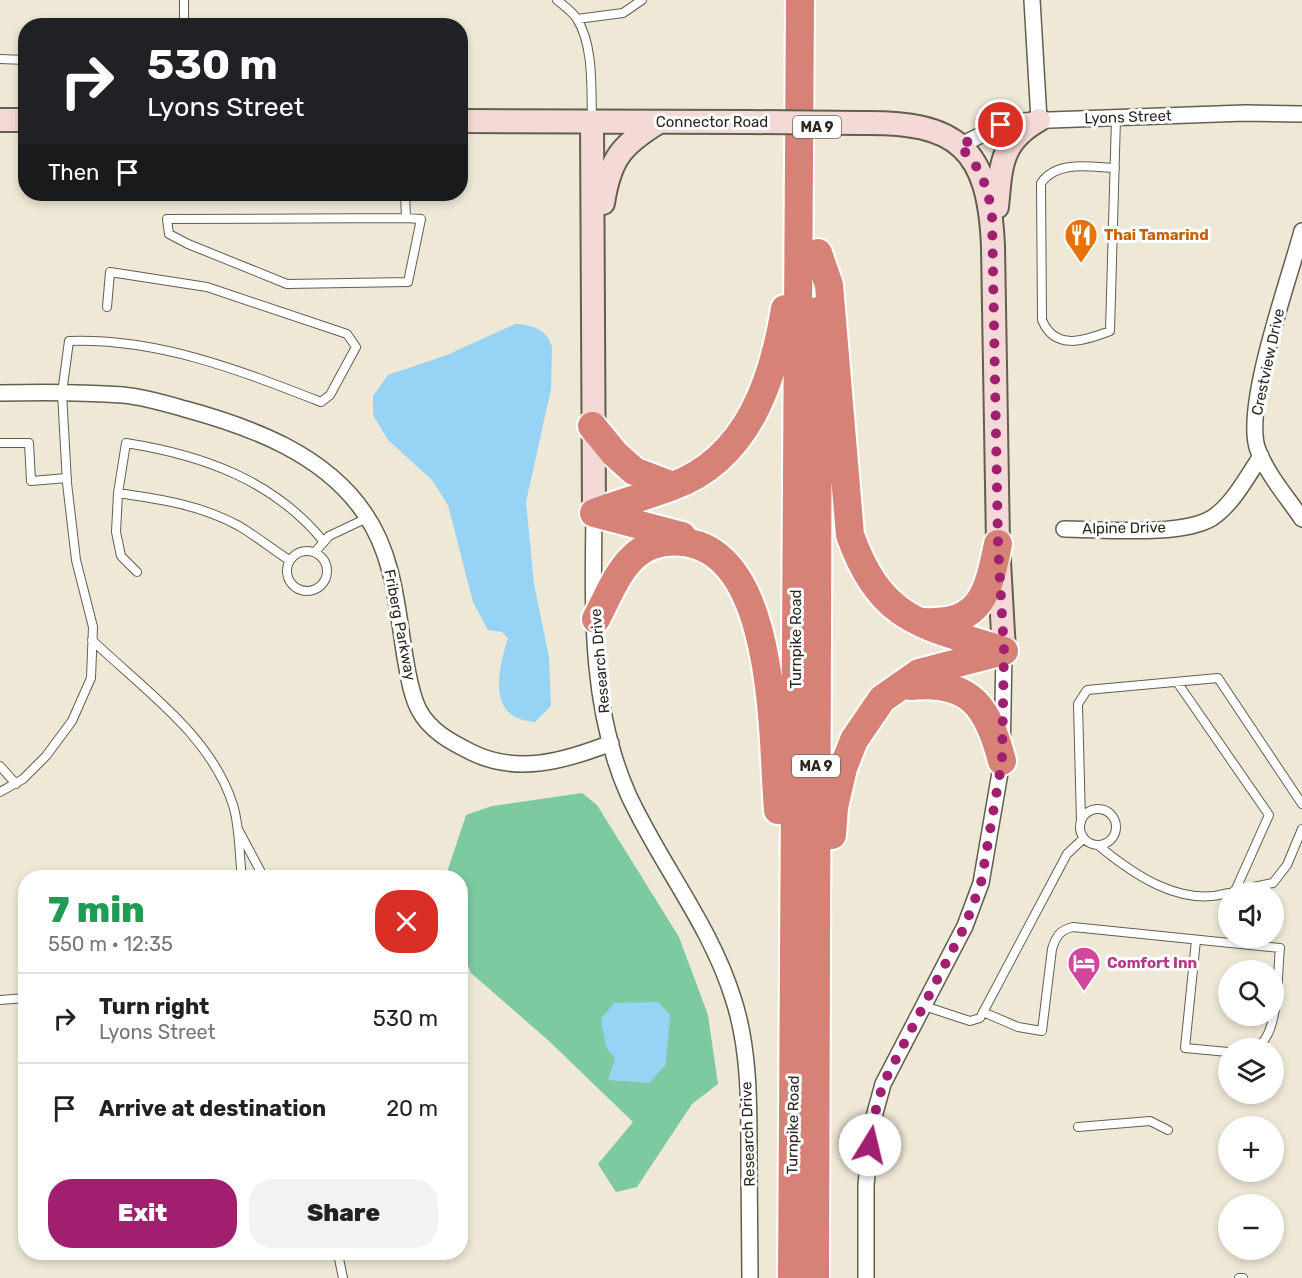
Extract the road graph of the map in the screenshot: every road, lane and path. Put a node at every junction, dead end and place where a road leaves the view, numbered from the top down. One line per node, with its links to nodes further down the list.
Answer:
1 (184, 0): 7 (lane)
2 (557, 0): 8 (lane)
3 (642, 0): 8 (lane)
4 (800, 0): 22 (highway, Turnpike Road / MA 9)
5 (816, 0): 26 (highway, Turnpike Road / MA 9)
6 (1032, 0): 15 (street)
7 (184, 18)
8 (577, 19): 17 (lane)
9 (0, 59): 10 (lane)
10 (18, 60)
11 (1302, 114): 12 (street, Lyons Street)
12 (1116, 118): 15 (street, Lyons Street); 20 (lane)
13 (0, 120): 14 (street)
14 (18, 120)
15 (1039, 120): 19 (street, Lyons Street); 25 (street)
16 (468, 121): 17 (street, Connector Road)
17 (592, 122): 18 (street, Connector Road); 27 (street, Research Drive)
18 (659, 122): 19 (street, Connector Road, bridge); 27 (street)
19 (959, 146): 25 (street, Connector Road)
20 (1115, 168): 20 (lane)
21 (405, 201): 23 (lane)
22 (798, 216): 35 (highway); 76 (highway, Turnpike Road / MA 9)
23 (406, 218): 23 (lane)
24 (1302, 231): 33 (street, Crestview Drive)
25 (993, 247): 43 (street)
26 (818, 253): 48 (highway); 83 (highway, Turnpike Road / MA 9)
27 (594, 258): 31 (street, Research Drive)
28 (107, 307): 30 (lane)
29 (0, 393): 30 (street, Friberg Parkway)
30 (62, 393): 34 (lane); 38 (street, Friberg Parkway)
31 (592, 426): 35 (highway); 37 (street, Research Drive)
32 (0, 443): 34 (lane)
33 (1261, 456): 39 (street, Crestview Drive); 40 (street, Alpine Drive)
34 (67, 478): 49 (lane)
35 (673, 486): 37 (highway)
36 (118, 493): 41 (lane); 45 (lane); 46 (lane)
37 (594, 513): 42 (highway); 47 (street, Research Drive)
38 (367, 518): 41 (lane); 53 (street, Friberg Parkway)
39 (1302, 519)
40 (1064, 529)
41 (324, 542): 44 (lane)
42 (698, 544): 47 (highway); 76 (highway)
43 (998, 544): 48 (highway); 50 (street)
44 (315, 552): 45 (lane); 45 (lane)
45 (289, 560)
46 (137, 572)
47 (596, 619): 53 (street, Research Drive)
48 (913, 621): 50 (highway)
49 (92, 640): 56 (lane); 60 (lane)
50 (1004, 651): 52 (highway); 54 (street)
51 (1177, 682): 58 (lane); 59 (lane); 66 (lane)
52 (899, 687): 54 (highway); 83 (highway)
53 (611, 743): 81 (street, Research Drive)
54 (1002, 761): 72 (street)
55 (0, 766): 56 (lane)
56 (16, 783): 57 (lane)
57 (0, 792)
58 (1302, 804)
59 (1081, 822): 62 (lane); 63 (lane)
60 (236, 825): 64 (lane); 65 (lane)
61 (1302, 829): 67 (lane)
62 (1084, 838): 63 (lane); 73 (lane)
63 (1099, 846): 68 (lane)
64 (241, 870)
65 (260, 870)
66 (1236, 882)
67 (1274, 882)
68 (1218, 896)
69 (1196, 940): 73 (lane); 74 (lane); 75 (lane)
70 (18, 999): 71 (lane)
71 (0, 1000)
72 (924, 1006): 73 (lane); 84 (street)
73 (983, 1012)
74 (1266, 1038)
75 (1218, 1051)
76 (794, 1052): 82 (highway, Turnpike Road / MA 9)
77 (1078, 1127): 78 (lane)
78 (1168, 1130)
79 (339, 1260): 80 (lane)
80 (343, 1278)
81 (750, 1278)
82 (792, 1278)
83 (815, 1278)
84 (866, 1278)

